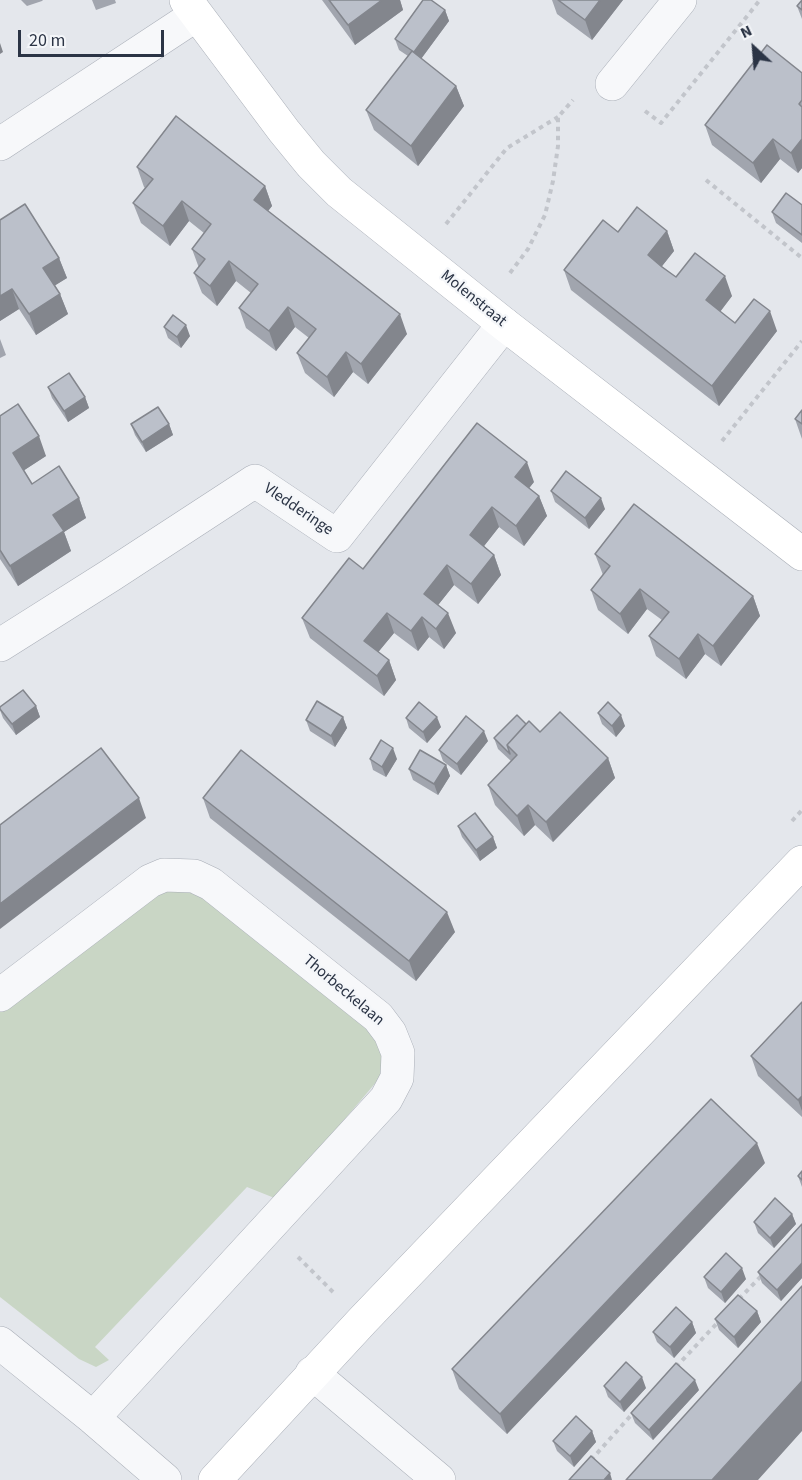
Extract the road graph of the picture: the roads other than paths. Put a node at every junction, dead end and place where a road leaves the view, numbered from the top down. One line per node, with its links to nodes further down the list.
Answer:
1 (680, 0): 3 (street)
2 (191, 7): 4 (street); 5 (street, Molenstraat)
3 (612, 84)
4 (0, 144)
5 (504, 324): 6 (street, Molenstraat); 7 (street, Vledderinge)
6 (802, 554)
7 (0, 645)
8 (802, 862): 11 (street)
9 (0, 995): 12 (street, Thorbeckelaan)
10 (0, 1343): 12 (street)
11 (312, 1373): 14 (street); 15 (street)
12 (93, 1418): 13 (street)
13 (165, 1480)
14 (215, 1480)
15 (439, 1480)

